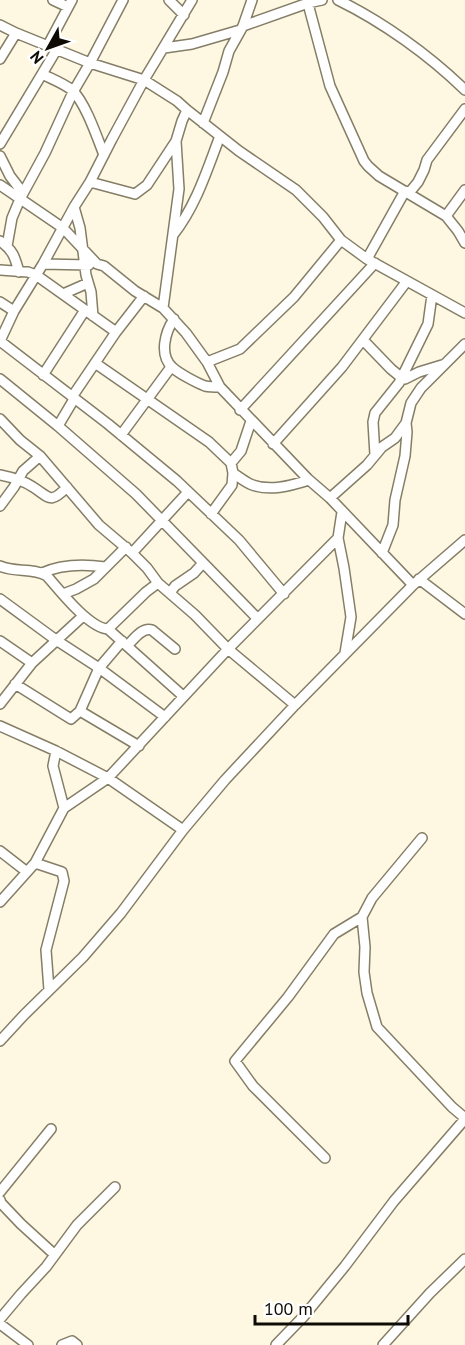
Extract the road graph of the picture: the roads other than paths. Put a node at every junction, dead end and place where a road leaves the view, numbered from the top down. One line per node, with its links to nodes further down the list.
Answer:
1 (53, 0): 9 (street)
2 (123, 0): 17 (street)
3 (169, 0): 10 (street)
4 (192, 0): 10 (street)
5 (252, 0): 12 (street)
6 (322, 0): 8 (street)
7 (338, 0): 20 (street)
8 (307, 2): 12 (street); 35 (street)
9 (70, 4): 14 (street)
10 (183, 15): 15 (street)
11 (0, 25): 13 (street)
12 (241, 28): 15 (street); 24 (street)
13 (16, 33): 14 (street); 16 (street)
14 (53, 47): 17 (street); 18 (street)
15 (164, 48): 19 (street)
16 (0, 59)
17 (90, 63): 19 (street); 21 (street)
18 (42, 74): 21 (street); 27 (street)
19 (144, 80): 23 (street); 28 (street)
20 (465, 90)
21 (73, 92): 28 (street); 36 (street)
22 (465, 109): 35 (street)
23 (188, 110): 24 (street); 26 (street)
24 (204, 123): 25 (street)
25 (220, 136): 40 (street); 41 (street)
26 (176, 141): 30 (street); 31 (street)
27 (0, 144)
28 (104, 154): 32 (street)
29 (0, 156): 36 (street)
30 (177, 164): 31 (street); 40 (street)
31 (158, 170): 32 (street)
32 (90, 182): 37 (street)
33 (0, 185): 36 (street)
34 (465, 190): 38 (street)
35 (407, 192): 38 (street); 45 (street)
36 (21, 196): 39 (street); 43 (street)
37 (74, 207): 39 (street); 44 (street)
38 (446, 216): 42 (street)
39 (63, 228): 44 (street); 46 (street)
40 (173, 235): 58 (street)
41 (341, 240): 45 (street); 66 (street)
42 (465, 243)
43 (4, 244): 50 (street)
44 (83, 249): 47 (street); 48 (street)
45 (371, 261): 52 (street); 76 (street)
46 (43, 264): 48 (street); 51 (street)
47 (97, 264): 48 (street); 55 (street)
48 (85, 266): 53 (street)
49 (0, 270): 50 (street)
50 (19, 272): 51 (street)
51 (36, 275): 54 (street); 59 (street)
52 (407, 281): 56 (street); 64 (street)
53 (88, 284): 54 (street); 61 (street)
54 (63, 294): 61 (street)
55 (144, 296): 58 (street); 63 (street)
56 (432, 296): 60 (street); 71 (street)
57 (0, 302): 59 (street)
58 (163, 308): 62 (street)
59 (14, 311): 70 (street)
60 (464, 312)
61 (89, 313): 63 (street); 70 (street)
62 (174, 319): 66 (street); 69 (street)
63 (116, 332): 67 (street)
64 (363, 340): 71 (street); 82 (street)
65 (465, 344): 68 (street)
66 (207, 362): 73 (street)
67 (95, 363): 74 (street); 75 (street)
68 (444, 365): 71 (street); 79 (street)
69 (171, 367): 73 (street); 75 (street)
70 (43, 375): 74 (street)
71 (402, 378): 83 (street)
72 (0, 379): 80 (street)
73 (220, 387): 76 (street)
74 (73, 398): 80 (street); 81 (street)
75 (147, 399): 81 (street); 85 (street)
76 (240, 410): 77 (street)
77 (251, 421): 82 (street); 85 (street)
78 (1, 423): 84 (street)
79 (406, 423): 83 (street); 100 (street)
80 (58, 426): 96 (street)
81 (121, 435): 91 (street)
82 (273, 444): 89 (street)
83 (375, 455): 92 (street)
84 (40, 456): 88 (street); 90 (street)
85 (231, 463): 86 (street)
86 (233, 473): 89 (street); 95 (street)
87 (0, 475): 88 (street)
88 (18, 480): 90 (street); 93 (street)
89 (309, 480): 92 (street)
90 (67, 488): 99 (street)
91 (188, 492): 95 (street); 96 (street)
92 (330, 498): 94 (street)
93 (0, 506)
94 (342, 512): 97 (street); 100 (street)
95 (211, 514): 109 (street)
96 (162, 521): 99 (street); 101 (street)
97 (338, 538): 109 (street); 120 (street)
98 (465, 540): 106 (street)
99 (129, 550): 102 (street); 105 (street)
100 (382, 553): 106 (street)
101 (203, 563): 107 (street); 113 (street)
102 (105, 567): 104 (street); 108 (street)
103 (1, 568): 104 (street)
104 (42, 573): 108 (street)
105 (158, 582): 107 (street); 114 (street)
106 (416, 582): 111 (street); 120 (street)
107 (170, 593): 119 (street)
108 (63, 594): 112 (street)
109 (284, 594): 113 (street)
110 (0, 599): 116 (street)
111 (465, 614)
112 (83, 616): 114 (street); 116 (street)
113 (258, 619): 119 (street)
114 (108, 629): 117 (street)
115 (0, 640): 121 (street)
116 (56, 640): 121 (street); 122 (street)
117 (124, 644): 118 (street); 122 (street); 124 (street)
118 (175, 649)
119 (228, 649): 124 (street); 126 (street)
120 (345, 653): 126 (street)
121 (32, 663): 123 (street)
122 (99, 668): 127 (street); 128 (street)
123 (15, 684): 125 (street); 127 (street)
124 (183, 696): 128 (street)
125 (0, 702)
126 (295, 705): 134 (street)
127 (80, 711): 130 (street)
128 (165, 717): 130 (street)
129 (0, 726): 131 (street)
130 (138, 746): 132 (street)
131 (56, 751): 132 (street); 133 (street)
132 (108, 778): 133 (street); 134 (street)
133 (64, 808): 137 (street)
134 (183, 830): 141 (street)
135 (422, 838): 140 (street)
136 (0, 851): 138 (street)
137 (35, 863): 138 (street); 141 (street)
138 (27, 872): 139 (street)
139 (0, 902)
140 (362, 917): 143 (street); 145 (street)
141 (49, 990): 142 (street)
142 (0, 1041)
143 (465, 1118): 156 (street)
144 (51, 1128): 147 (street)
145 (325, 1158)
146 (116, 1187): 149 (street)
147 (0, 1192)
148 (0, 1200): 149 (street)
149 (55, 1255): 151 (street)
150 (465, 1259): 157 (street)
151 (0, 1319)
152 (0, 1324): 153 (street)
153 (28, 1345)
154 (62, 1345): 155 (street)
155 (76, 1345)
156 (276, 1345)
157 (383, 1345)

